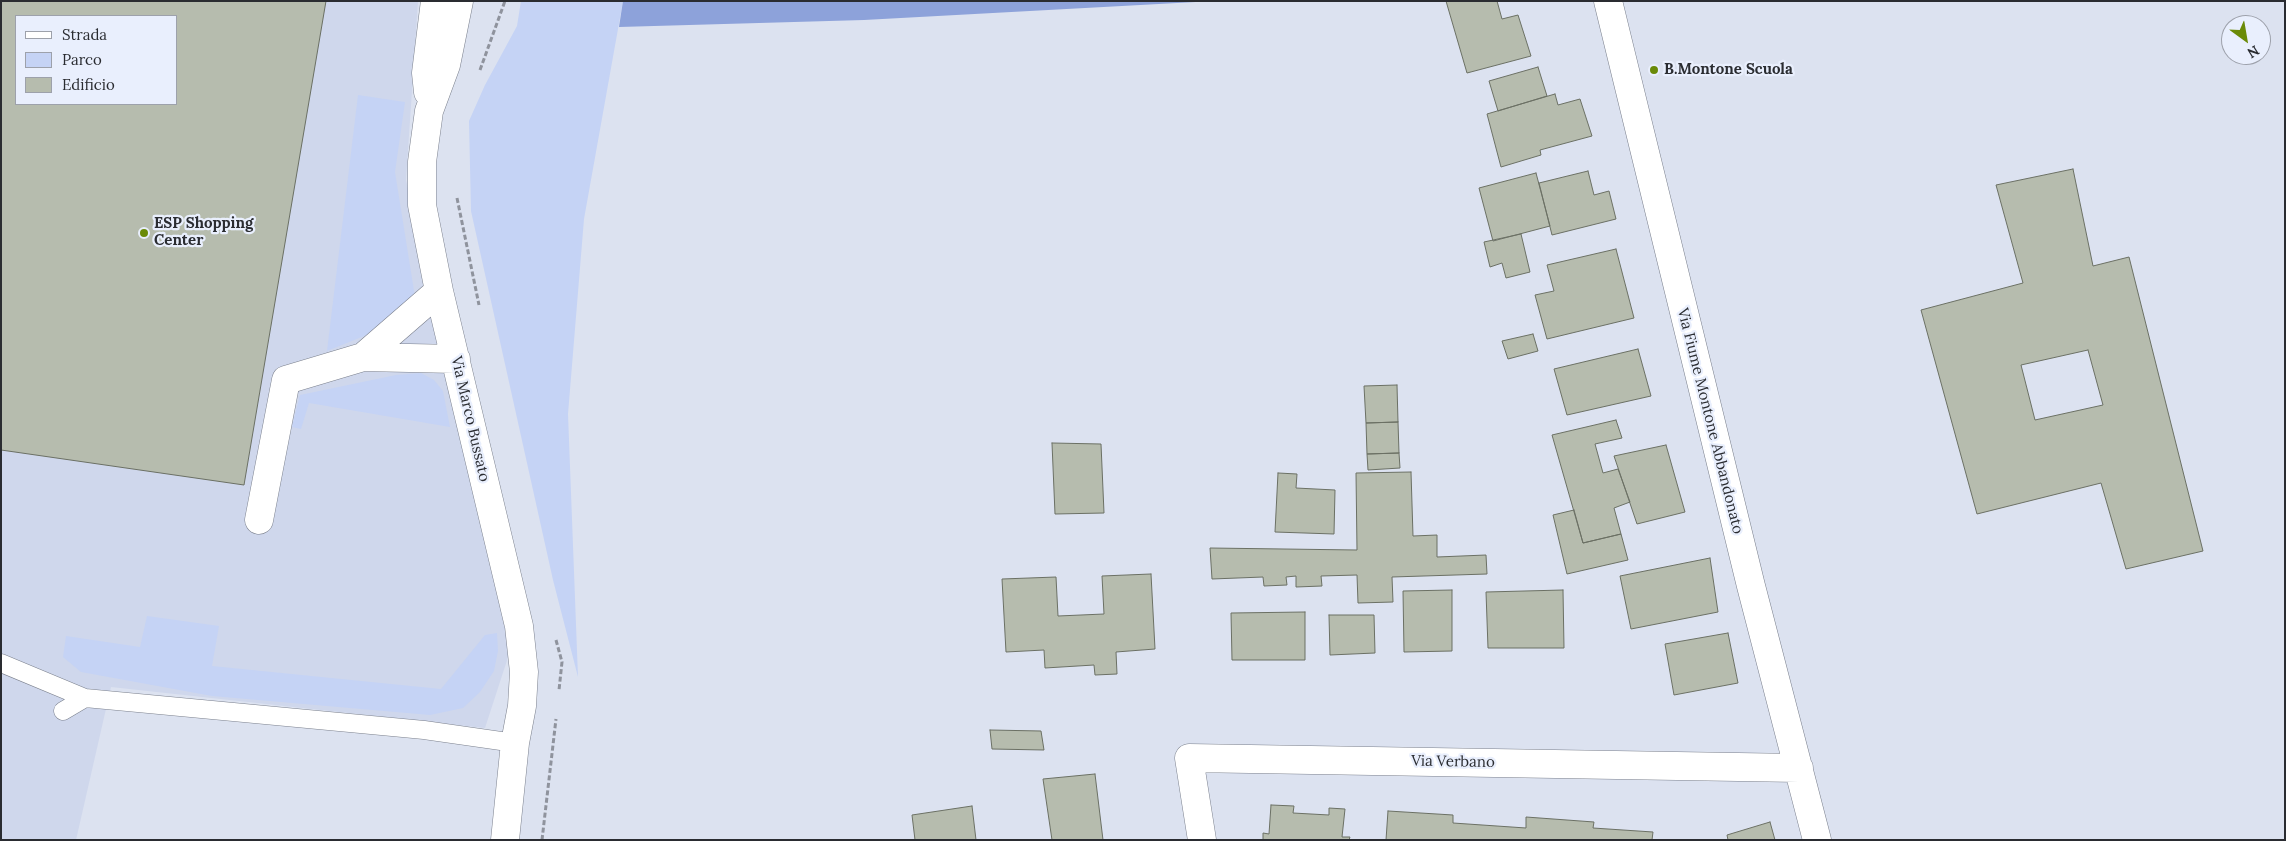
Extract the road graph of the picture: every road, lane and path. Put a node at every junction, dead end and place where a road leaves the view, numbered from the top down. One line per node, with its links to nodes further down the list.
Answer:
1 (435, 1): 6 (street)
2 (460, 1): 6 (street, Via Marco Bussato)
3 (505, 1): 5 (path)
4 (1608, 1): 20 (street, Via Fiume Montone Abbandonato)
5 (478, 76)
6 (430, 111): 8 (street, Via Marco Bussato)
7 (457, 188): 9 (path)
8 (440, 291): 10 (street); 11 (street, Via Marco Bussato)
9 (481, 314)
10 (363, 357): 11 (street); 12 (street)
11 (456, 358): 19 (street, Via Marco Bussato)
12 (259, 520)
13 (554, 633): 16 (path)
14 (1, 663): 15 (lane)
15 (85, 698): 17 (lane); 19 (lane)
16 (558, 698)
17 (63, 711)
18 (556, 717): 22 (path)
19 (515, 742): 21 (street, Via Marco Bussato)
20 (1799, 768): 23 (street, Via Verbano); 24 (street, Via Fiume Montone Abbandonato)
21 (504, 840)
22 (542, 840)
23 (1202, 840)
24 (1817, 840)

